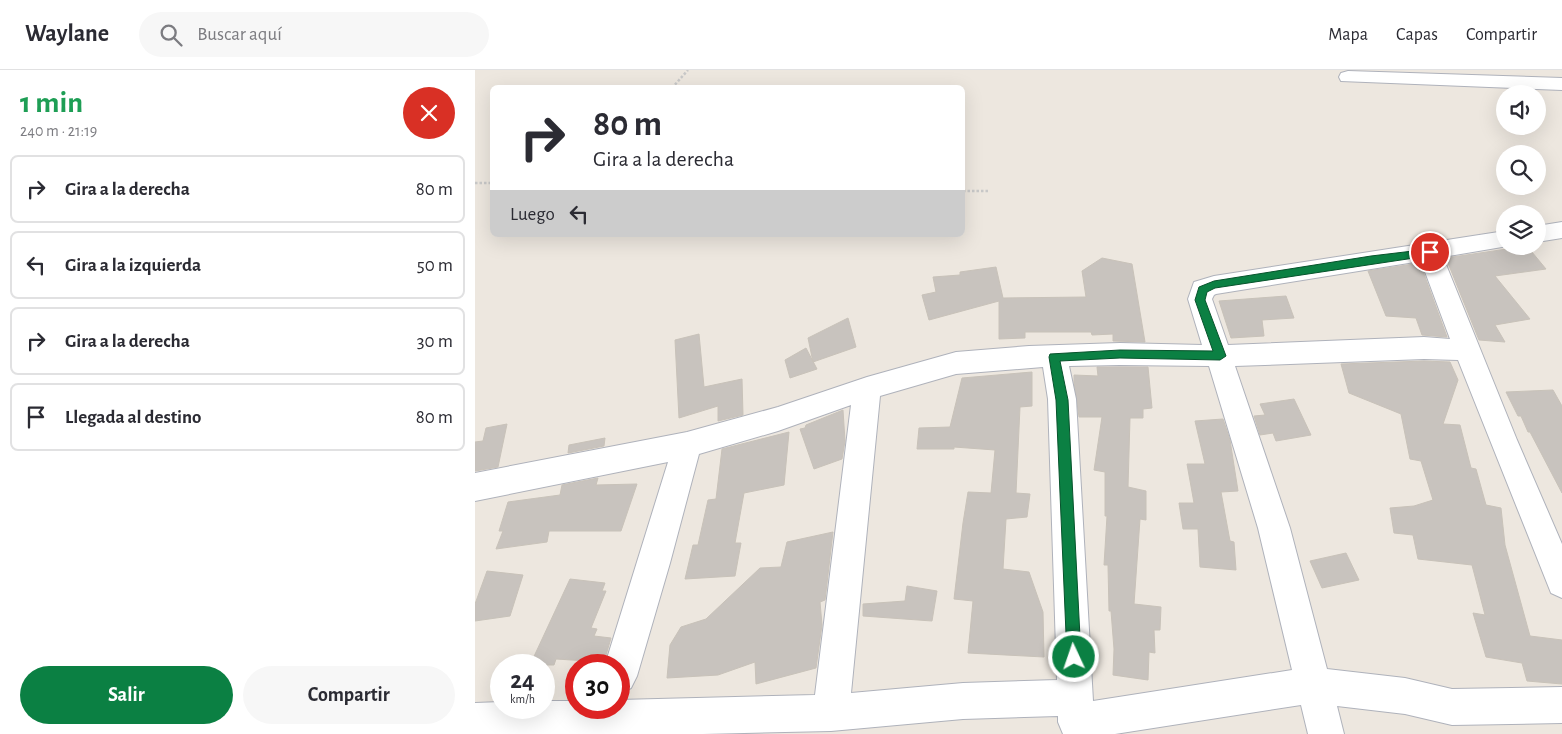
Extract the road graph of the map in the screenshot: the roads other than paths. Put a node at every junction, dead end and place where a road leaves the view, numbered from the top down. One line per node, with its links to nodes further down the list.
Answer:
1 (1348, 78): 2 (street)
2 (1562, 84)
3 (1562, 230): 4 (street)
4 (1546, 233)
5 (1496, 241): 6 (street)
6 (1430, 252): 7 (street); 8 (street)
7 (1467, 350): 8 (street); 13 (street)
8 (1220, 356): 9 (street); 15 (street)
9 (1054, 357): 10 (street); 20 (street)
10 (867, 388): 11 (street); 18 (street)
11 (687, 445): 12 (street); 14 (street)
12 (478, 493)
13 (1562, 582)
14 (626, 654)
15 (1313, 686): 16 (street); 20 (street); 22 (street)
16 (1562, 705)
17 (630, 713): 18 (street)
18 (831, 713): 20 (street)
19 (565, 716): 21 (street)
20 (1076, 718)
21 (475, 721)
22 (1326, 734)

